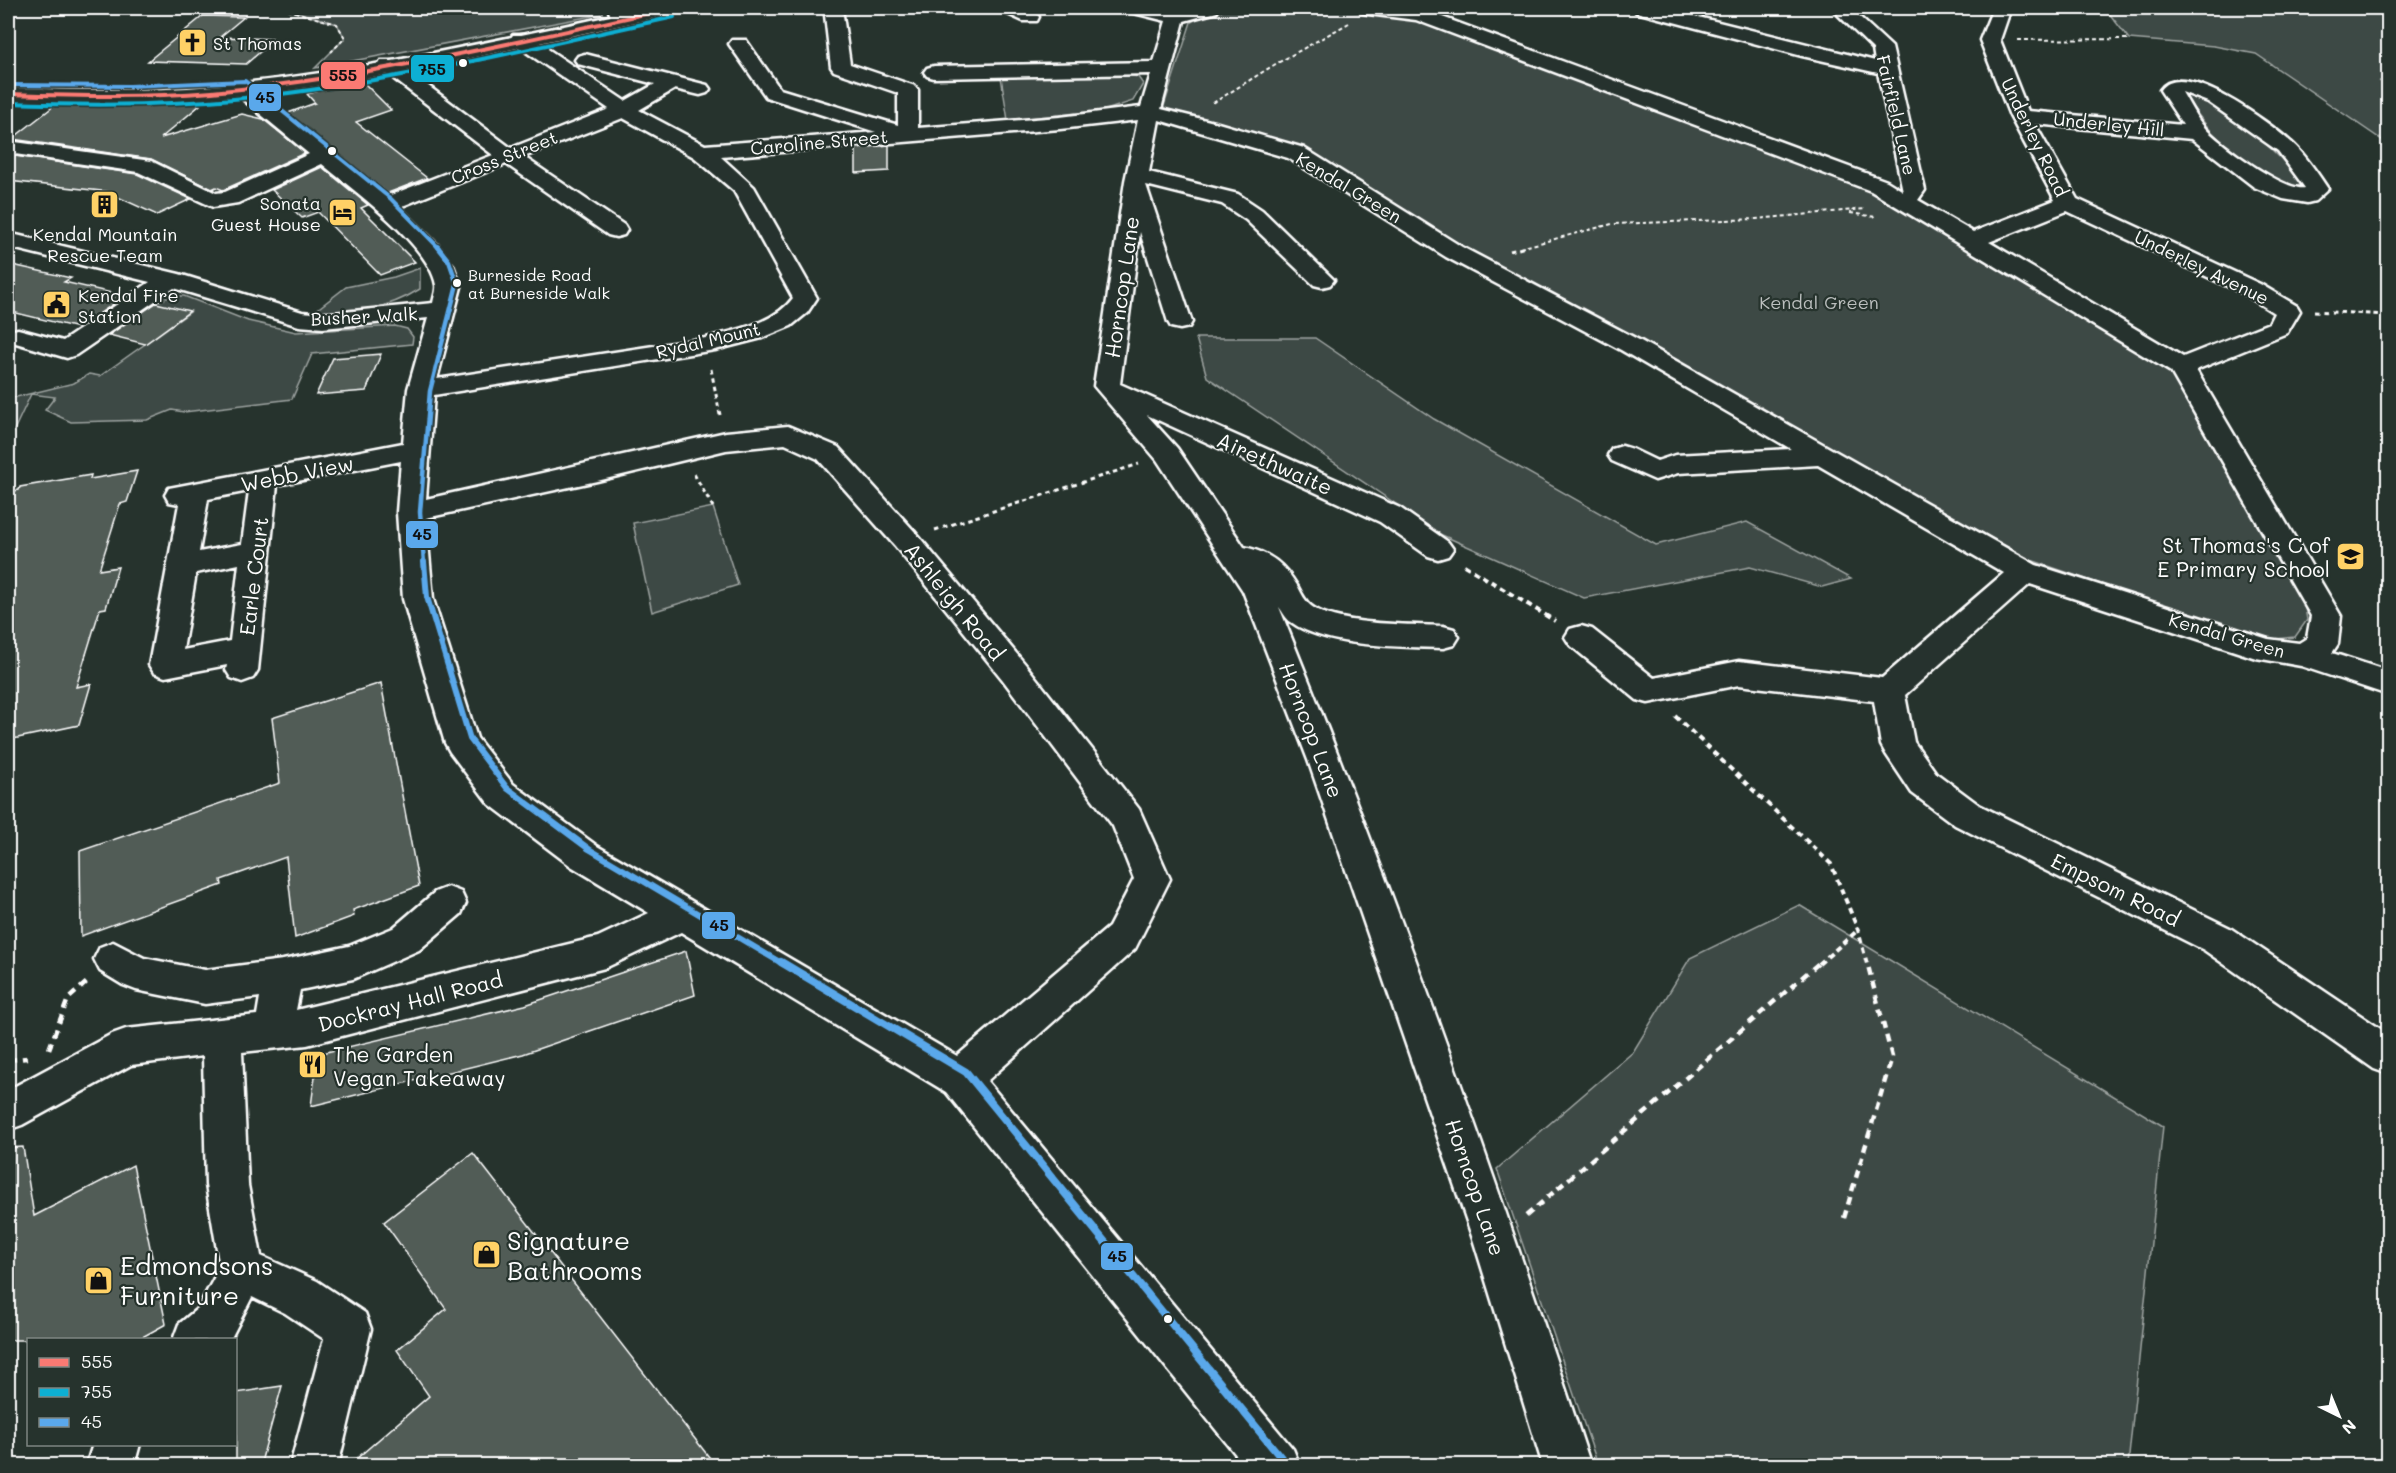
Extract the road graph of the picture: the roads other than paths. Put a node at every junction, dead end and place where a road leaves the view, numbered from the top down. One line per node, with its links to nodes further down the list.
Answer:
1 (672, 8): 10 (main road)
2 (1010, 8): 12 (main road)
3 (1137, 8): 13 (main road)
4 (1210, 8): 13 (main road)
5 (1371, 8): 9 (main road, Kendal Green)
6 (1643, 8): 19 (main road)
7 (1840, 8): 19 (main road, Fairfield Lane)
8 (2002, 8): 27 (main road, Underley Road)
9 (1426, 11): 35 (main road, Kendal Green)
10 (618, 13): 14 (main road)
11 (834, 15): 29 (main road)
12 (1030, 17)
13 (1176, 18): 18 (main road, Horncop Lane)
14 (520, 39): 17 (main road); 25 (main road)
15 (739, 44): 29 (main road)
16 (585, 60): 21 (main road)
17 (388, 65): 22 (main road); 33 (main road)
18 (1164, 68): 20 (main road); 26 (main road, Horncop Lane)
19 (1885, 69): 35 (main road, Fairfield Lane)
20 (934, 72)
21 (672, 82): 23 (main road); 25 (main road, Cross Street)
22 (242, 89): 24 (main road); 32 (main road)
23 (699, 89)
24 (8, 94)
25 (624, 110): 31 (main road); 33 (main road, Cross Street)
26 (1150, 112): 29 (main road, Caroline Street); 34 (main road, Horncop Lane); 51 (main road, Kendal Green)
27 (2020, 116): 28 (main road, Underley Hill); 36 (main road, Underley Road)
28 (2198, 133): 28 (main road, Underley Hill)
29 (908, 135): 31 (main road, Caroline Street)
30 (12, 141): 32 (main road)
31 (702, 152): 48 (main road, Rydal Mount)
32 (325, 155): 37 (main road)
33 (507, 155): 37 (main road, Cross Street); 38 (main road)
34 (1136, 179): 42 (main road); 44 (main road); 47 (main road, Horncop Lane)
35 (1906, 202): 40 (main road, Kendal Green)
36 (2068, 203): 40 (main road, Underley Road); 46 (main road, Underley Avenue)
37 (385, 205): 43 (main road)
38 (616, 230)
39 (8, 240): 41 (main road, Busher Walk)
40 (1971, 241): 46 (main road, Kendal Green)
41 (171, 279): 43 (main road, Busher Walk); 45 (main road)
42 (1322, 280)
43 (444, 309): 48 (main road)
44 (1180, 322)
45 (18, 336)
46 (2181, 368): 61 (main road, Kendal Green)
47 (1107, 386): 54 (main road, Airethwaite); 56 (main road, Horncop Lane)
48 (421, 388): 49 (main road)
49 (416, 449): 52 (main road, Webb View); 53 (main road)
50 (1622, 455): 51 (main road)
51 (1824, 456): 58 (main road, Kendal Green)
52 (264, 480): 55 (main road, Earle Court); 57 (main road, Webb View)
53 (411, 512): 65 (main road); 71 (main road, Ashleigh Road)
54 (1438, 549)
55 (256, 551): 57 (main road); 57 (main road, Earle Court)
56 (1234, 555): 59 (main road); 79 (main road, Horncop Lane)
57 (182, 566)
58 (2025, 572): 61 (main road, Kendal Green); 63 (main road)
59 (1443, 637)
60 (1581, 637): 63 (main road)
61 (2303, 655): 62 (main road)
62 (2388, 683)
63 (1888, 691): 70 (main road, Empsom Road)
64 (448, 903): 67 (main road)
65 (683, 914): 68 (main road, Dockray Hall Road); 71 (main road)
66 (113, 959): 67 (main road)
67 (283, 977): 68 (main road)
68 (273, 1030): 69 (main road, Dockray Hall Road)
69 (222, 1036): 72 (main road, Dockray Hall Road); 73 (main road)
70 (2388, 1056)
71 (960, 1078): 78 (main road)
72 (8, 1111)
73 (242, 1270): 74 (main road); 77 (main road)
74 (197, 1338)
75 (116, 1446): 76 (main road)
76 (110, 1466)
77 (314, 1466)
78 (1276, 1466)
79 (1567, 1466)

